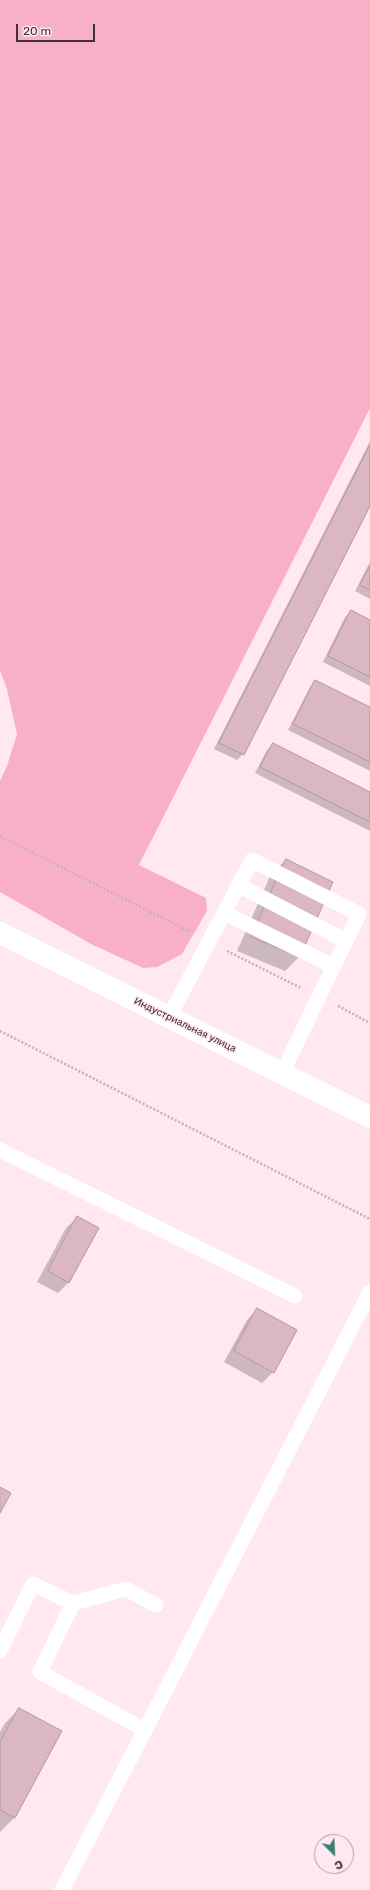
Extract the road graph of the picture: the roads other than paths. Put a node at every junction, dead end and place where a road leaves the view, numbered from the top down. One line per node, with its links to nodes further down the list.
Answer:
1 (238, 886): 2 (lane); 4 (lane); 4 (lane)
2 (224, 913): 5 (lane); 6 (lane)
3 (0, 933): 6 (street, Индустриальная улица)
4 (346, 941): 5 (lane)
5 (333, 966): 7 (lane)
6 (169, 1017): 7 (street, Индустриальная улица)
7 (282, 1073): 8 (street, Индустриальная улица)
8 (370, 1117)
9 (0, 1150): 11 (lane)
10 (370, 1292): 15 (lane)
11 (295, 1296)
12 (73, 1602): 13 (lane); 14 (lane); 15 (lane)
13 (156, 1605)
14 (0, 1651)
15 (145, 1730): 16 (lane)
16 (62, 1890)

